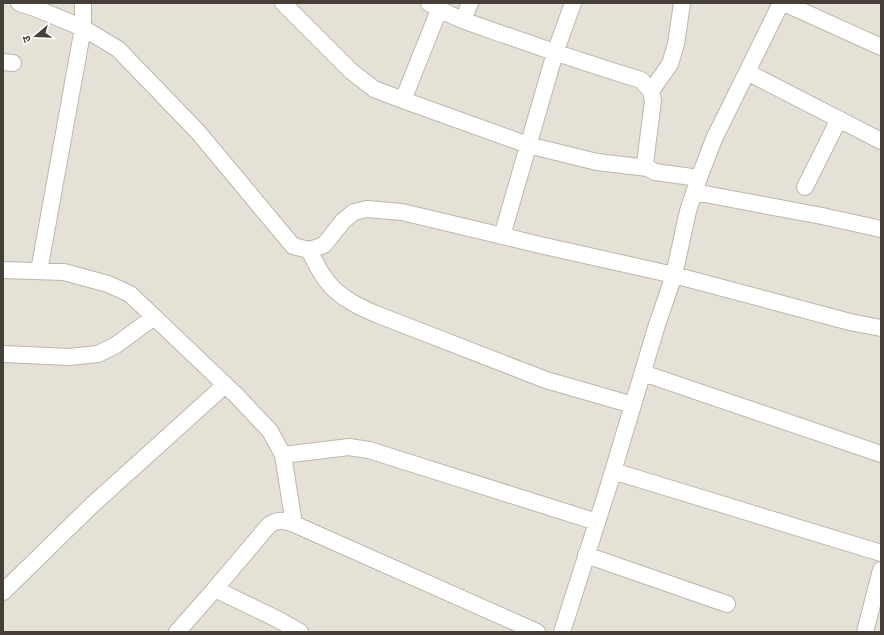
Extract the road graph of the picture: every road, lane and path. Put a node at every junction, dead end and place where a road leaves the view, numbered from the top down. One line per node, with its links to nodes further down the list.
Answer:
1 (19, 3): 11 (street)
2 (84, 3): 11 (street)
3 (283, 3): 16 (street)
4 (470, 3): 10 (street)
5 (573, 3): 13 (street)
6 (781, 3): 14 (street)
7 (784, 3): 12 (street)
8 (677, 4): 15 (street)
9 (434, 6): 10 (street); 16 (street)
10 (463, 20): 13 (street)
11 (83, 28): 25 (street); 27 (street)
12 (881, 47)
13 (555, 53): 15 (street); 19 (street)
14 (747, 72): 17 (street); 21 (street)
15 (651, 90): 20 (street)
16 (403, 100): 19 (street)
17 (839, 119): 18 (street); 22 (street)
18 (881, 141)
19 (528, 145): 20 (street); 24 (street)
20 (648, 168): 21 (street)
21 (696, 185): 23 (street); 28 (street)
22 (805, 187)
23 (881, 229)
24 (502, 236): 25 (street); 28 (street)
25 (309, 250): 34 (street)
26 (3, 270): 27 (street)
27 (39, 271): 29 (street)
28 (674, 275): 30 (street); 32 (street)
29 (154, 317): 31 (street); 33 (street)
30 (881, 328)
31 (3, 354)
32 (643, 373): 34 (street); 36 (street)
33 (225, 385): 35 (street); 44 (street)
34 (633, 405): 37 (street)
35 (283, 454): 38 (street); 39 (street)
36 (881, 454)
37 (613, 471): 38 (street); 40 (street)
38 (597, 522): 41 (street)
39 (294, 524): 43 (street); 48 (street)
40 (881, 553)
41 (586, 555): 45 (street); 49 (street)
42 (881, 570): 50 (street)
43 (215, 589): 46 (street); 47 (street)
44 (3, 592)
45 (727, 604)
46 (177, 632)
47 (300, 632)
48 (537, 632)
49 (562, 632)
50 (865, 632)

